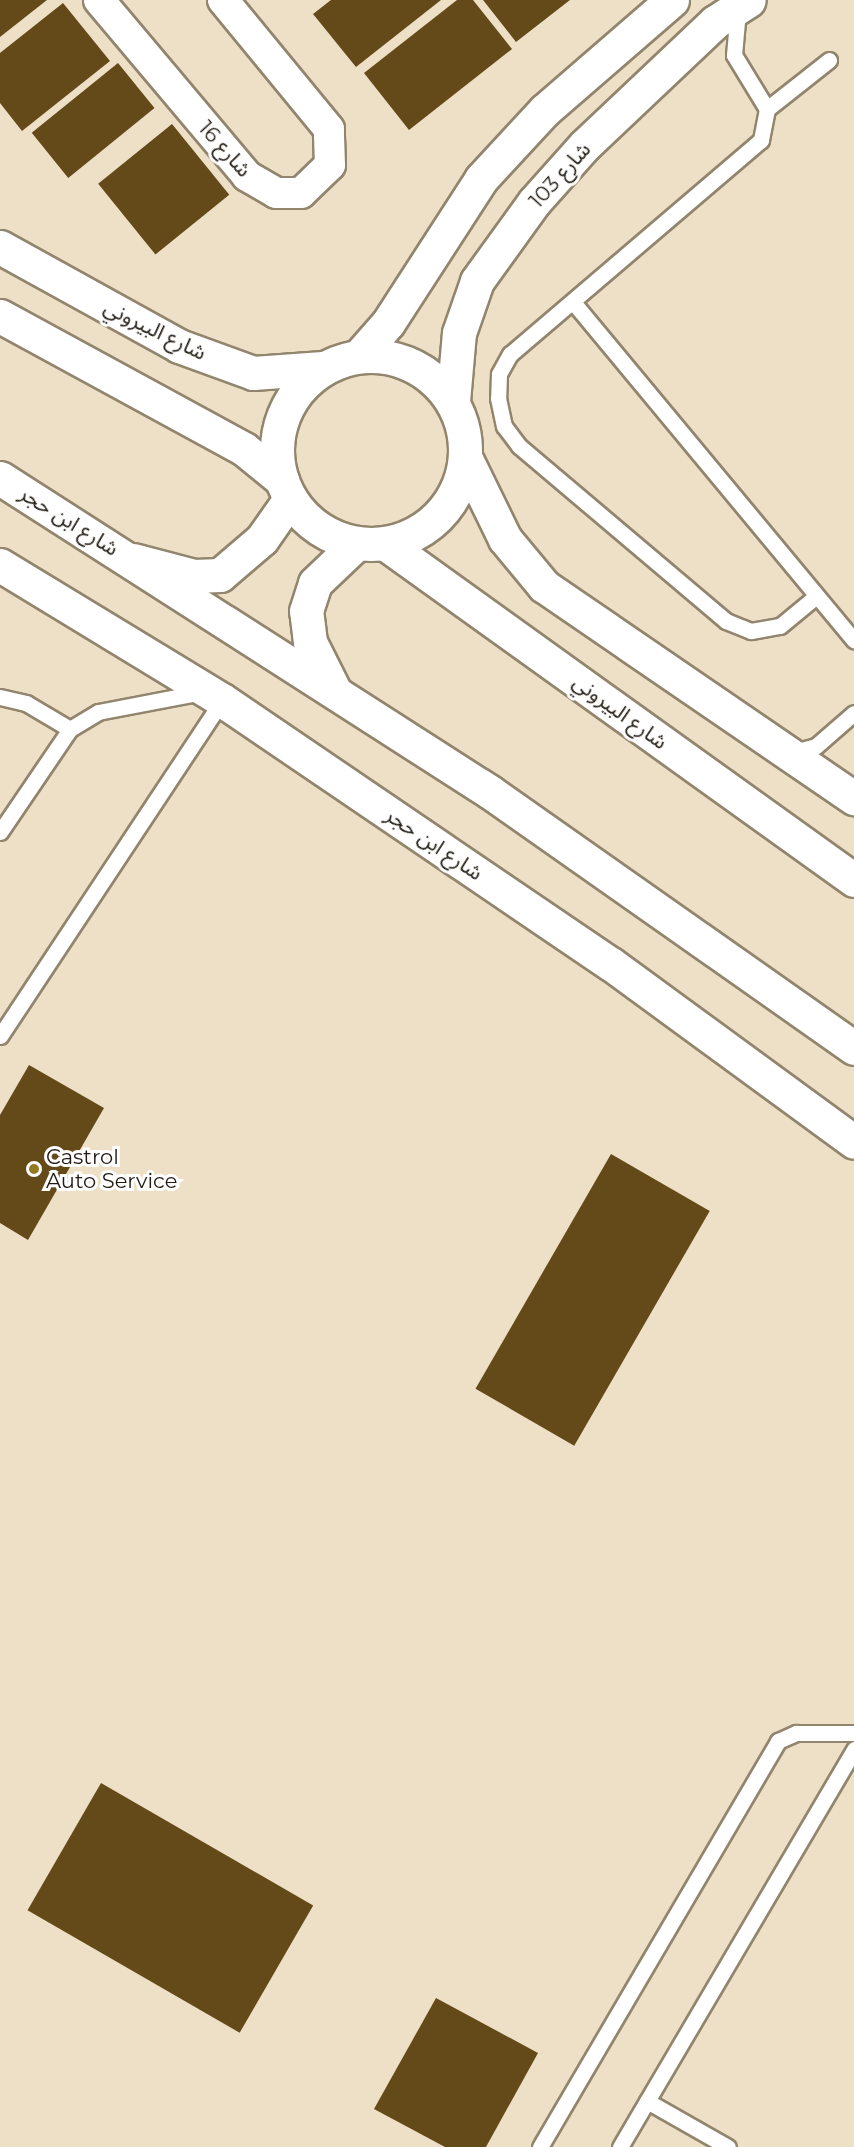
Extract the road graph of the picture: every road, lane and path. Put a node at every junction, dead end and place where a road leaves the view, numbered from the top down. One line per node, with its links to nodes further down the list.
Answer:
1 (99, 0): 2 (street, شارع 16)
2 (223, 0)
3 (672, 0): 10 (street)
4 (744, 3): 6 (lane); 12 (street, شارع 103)
5 (830, 60): 6 (lane)
6 (767, 109): 8 (lane)
7 (0, 247): 11 (street, شارع البيروني)
8 (573, 302): 19 (lane); 19 (lane)
9 (0, 316): 15 (street)
10 (359, 356): 11 (street); 12 (street)
11 (323, 368): 15 (street)
12 (453, 401): 13 (street)
13 (466, 459): 16 (street); 26 (street)
14 (0, 478): 17 (street, شارع ابن حجر)
15 (286, 490): 16 (street); 17 (street)
16 (371, 544): 21 (street); 29 (street, شارع البيروني)
17 (130, 559): 21 (street, شارع ابن حجر)
18 (0, 565): 22 (street, شارع ابن حجر)
19 (814, 598): 20 (lane)
20 (854, 640)
21 (333, 688): 31 (street, شارع ابن حجر)
22 (214, 695): 25 (lane); 30 (lane); 32 (street, شارع ابن حجر)
23 (0, 697): 25 (lane)
24 (854, 713): 26 (lane)
25 (70, 729): 28 (lane)
26 (790, 753): 27 (street)
27 (854, 798)
28 (0, 832)
29 (854, 880)
30 (0, 1036)
31 (854, 1048)
32 (854, 1142)
33 (854, 1733): 36 (lane)
34 (854, 1749): 35 (lane)
35 (646, 2101): 37 (lane); 38 (lane)
36 (540, 2147)
37 (620, 2147)
38 (728, 2147)

